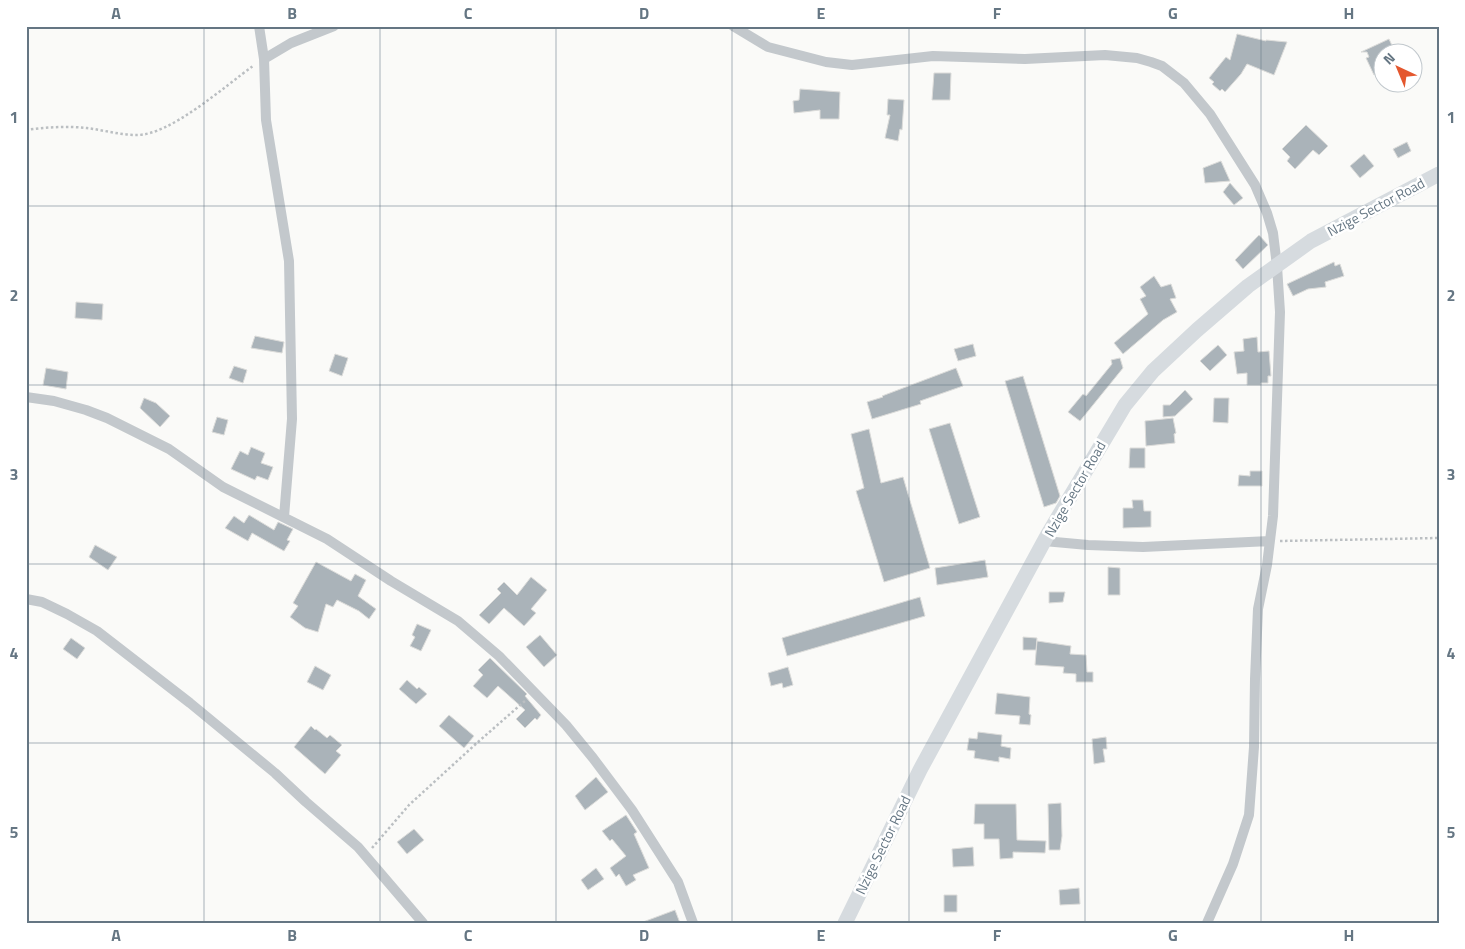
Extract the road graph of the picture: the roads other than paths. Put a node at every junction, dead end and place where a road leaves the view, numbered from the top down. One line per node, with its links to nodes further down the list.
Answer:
1 (259, 26): 4 (street)
2 (334, 26): 4 (street)
3 (733, 26): 6 (street)
4 (264, 58): 8 (street)
5 (1439, 174): 6 (main road, Nzige Sector Road)
6 (1277, 266): 9 (main road, Nzige Sector Road); 10 (street)
7 (26, 397): 8 (street)
8 (284, 517): 13 (street)
9 (1044, 541): 10 (street); 14 (main road, Nzige Sector Road)
10 (1270, 541): 15 (street)
11 (26, 599): 12 (street)
12 (423, 923)
13 (693, 923)
14 (845, 923)
15 (1207, 923)

